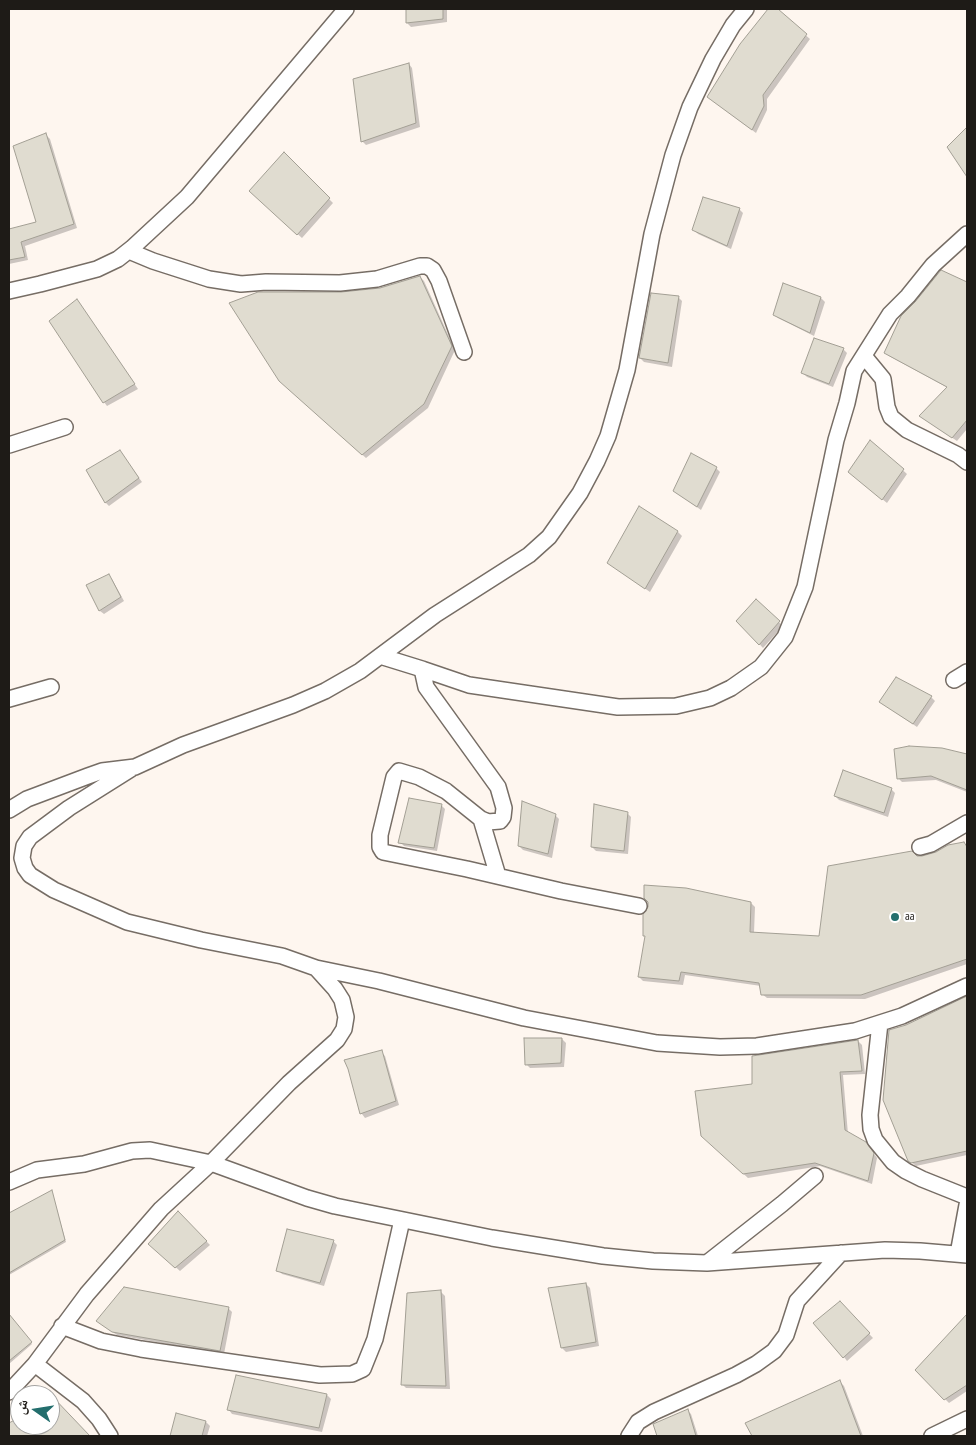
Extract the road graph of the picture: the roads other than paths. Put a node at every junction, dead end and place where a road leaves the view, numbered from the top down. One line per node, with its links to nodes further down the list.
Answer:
1 (346, 9): 4 (street)
2 (746, 9): 11 (street)
3 (967, 234): 7 (street)
4 (129, 251): 5 (street); 6 (street)
5 (9, 291)
6 (464, 352)
7 (864, 356): 10 (street); 12 (street)
8 (65, 427): 9 (street)
9 (9, 444)
10 (967, 462)
11 (380, 656): 12 (street); 17 (street)
12 (422, 669): 19 (street)
13 (967, 672): 14 (street)
14 (954, 680)
15 (51, 686): 16 (street)
16 (9, 700)
17 (135, 767): 18 (street); 24 (street)
18 (9, 810)
19 (482, 819): 22 (street); 22 (street)
20 (967, 823): 21 (street)
21 (920, 847)
22 (498, 876): 23 (street)
23 (639, 906)
24 (316, 968): 26 (street); 27 (street)
25 (967, 986): 26 (street)
26 (880, 1024): 30 (street)
27 (211, 1162): 29 (street); 32 (street); 36 (street)
28 (815, 1176): 35 (street)
29 (9, 1182)
30 (967, 1197)
31 (967, 1204): 34 (street)
32 (402, 1220): 35 (street); 36 (street)
33 (841, 1253): 34 (street); 35 (street); 41 (street)
34 (963, 1254)
35 (707, 1264)
36 (62, 1326): 37 (street)
37 (35, 1364): 38 (street); 40 (street)
38 (9, 1392)
39 (967, 1419): 42 (street)
40 (110, 1436)
41 (629, 1436)
42 (932, 1436)

